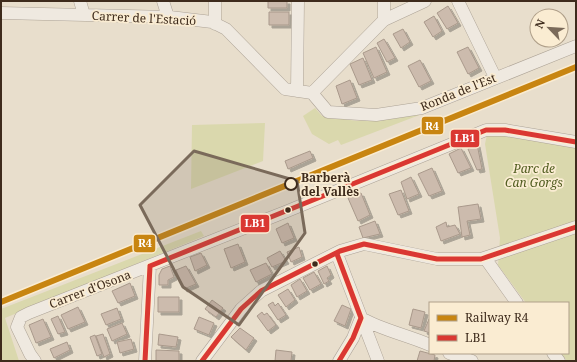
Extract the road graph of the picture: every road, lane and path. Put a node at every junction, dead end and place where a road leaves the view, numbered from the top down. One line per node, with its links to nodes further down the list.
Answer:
1 (80, 1): 9 (street)
2 (163, 1): 10 (street)
3 (215, 1): 12 (street)
4 (298, 1): 15 (street)
5 (384, 1): 11 (street)
6 (425, 1): 11 (street)
7 (458, 1): 14 (street)
8 (1, 13): 9 (street, Carrer de l'Estació)
9 (84, 15): 10 (street, Carrer de l'Estació)
10 (168, 17): 12 (street, Carrer de l'Estació)
11 (384, 20): 16 (street)
12 (215, 24): 15 (street, Carrer de l'Estació)
13 (576, 46): 14 (street, Ronda de l'Est)
14 (495, 77): 16 (street, Ronda de l'Est)
15 (297, 91): 16 (street)
16 (312, 93)
17 (576, 142): 21 (street, Carrer d'Osona)
18 (576, 227): 20 (street)
19 (336, 254): 20 (street); 23 (street); 29 (street)
20 (485, 258): 22 (street)
21 (150, 266): 27 (street, Carrer d'Osona); 28 (street)
22 (516, 302)
23 (361, 318): 24 (street); 30 (street); 31 (street)
24 (429, 345)
25 (450, 354): 32 (street)
26 (452, 354): 33 (street)
27 (35, 361)
28 (145, 361)
29 (202, 361)
30 (339, 361)
31 (378, 361)
32 (458, 361)
33 (472, 361)

